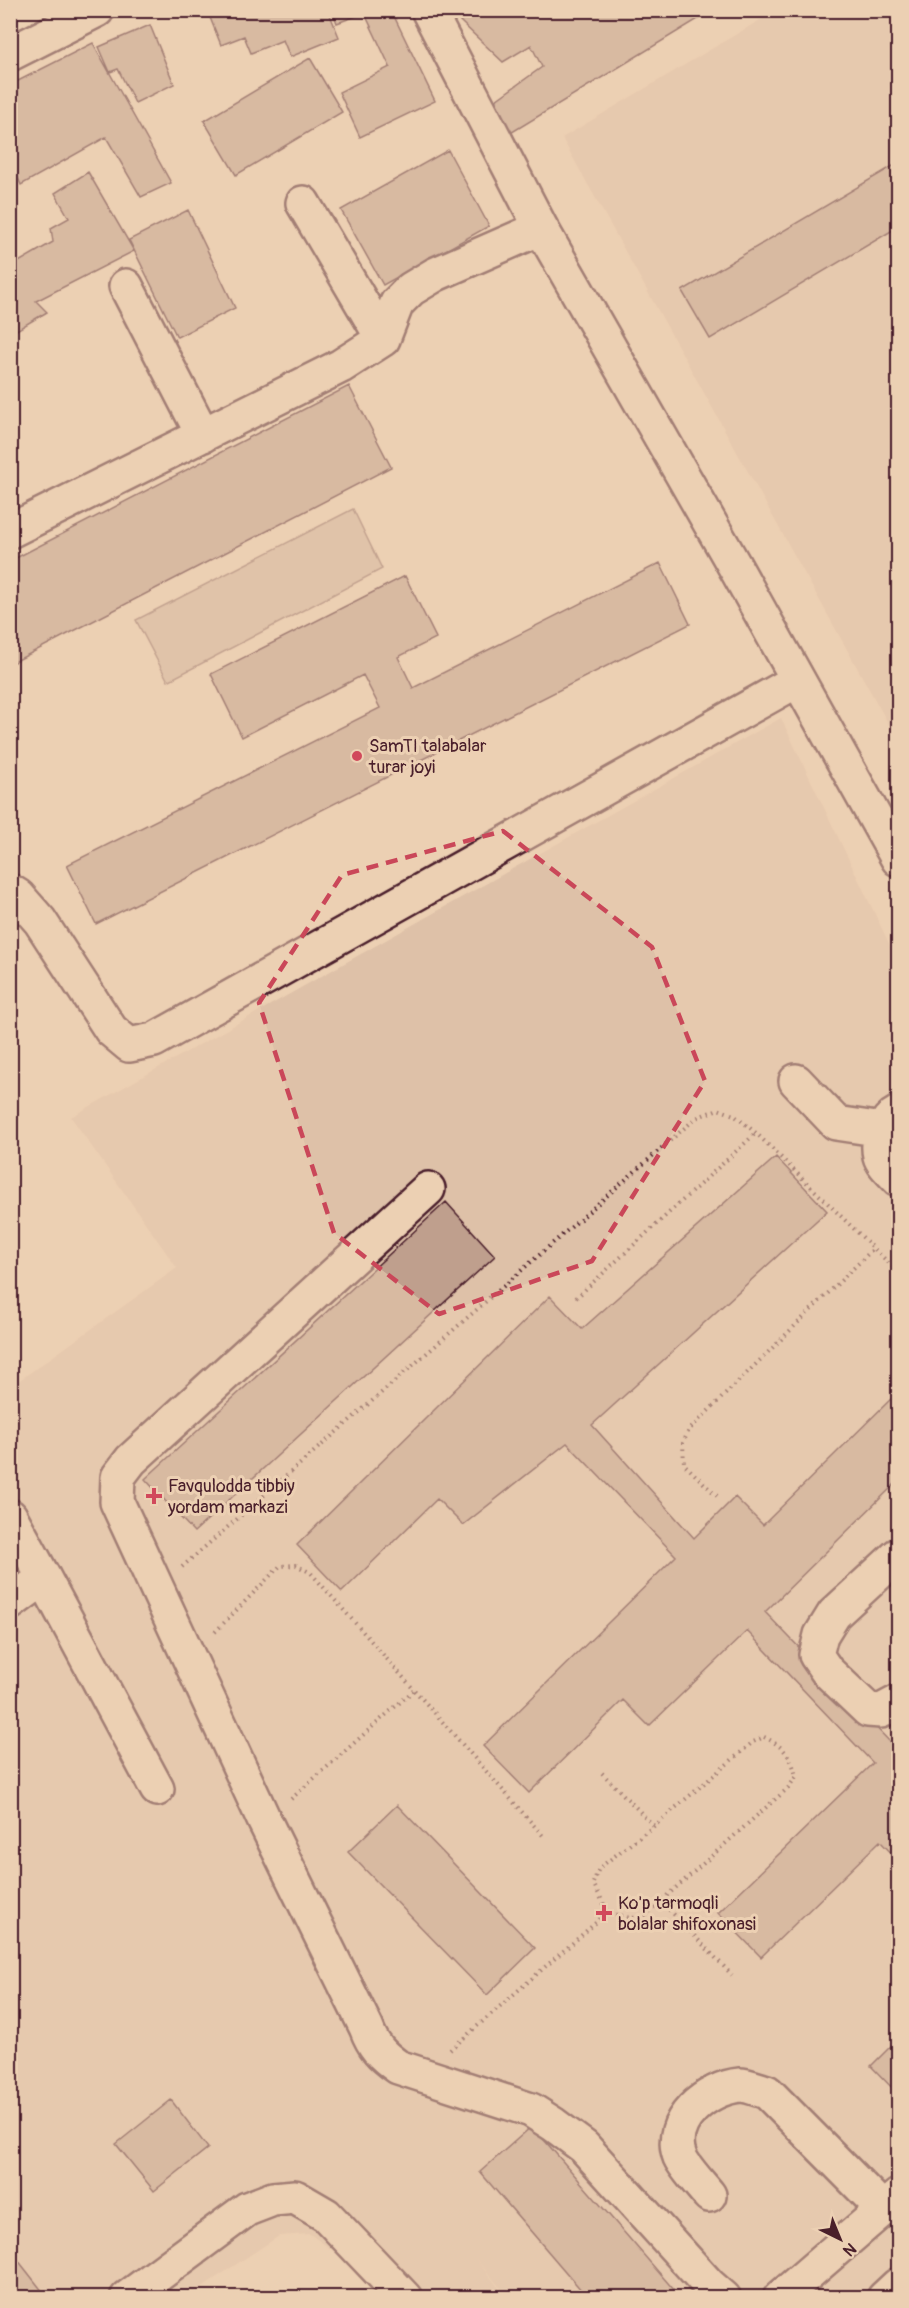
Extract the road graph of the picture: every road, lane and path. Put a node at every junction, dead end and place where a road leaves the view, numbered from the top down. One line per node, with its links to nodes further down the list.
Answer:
1 (98, 10): 3 (street)
2 (428, 10): 5 (street)
3 (10, 54)
4 (303, 203): 7 (street)
5 (541, 228): 7 (street); 10 (street)
6 (126, 286): 8 (street)
7 (382, 339): 8 (street)
8 (203, 435): 9 (street)
9 (11, 528)
10 (798, 680): 11 (street); 12 (street)
11 (898, 860)
12 (10, 891)
13 (796, 1081): 14 (street)
14 (891, 1121): 16 (street)
15 (756, 1133): 18 (path); 20 (path); 25 (path)
16 (898, 1179)
17 (428, 1189): 25 (street)
18 (874, 1248): 19 (path); 21 (path)
19 (898, 1272)
20 (576, 1298)
21 (717, 1496)
22 (10, 1516): 24 (street)
23 (898, 1556): 29 (street)
24 (44, 1578): 26 (street); 31 (street)
25 (157, 1589): 27 (street)
26 (10, 1603)
27 (189, 1658): 28 (path); 32 (street)
28 (414, 1690): 32 (path); 34 (path)
29 (898, 1702)
30 (602, 1773): 33 (path)
31 (157, 1789)
32 (265, 1821): 44 (street)
33 (654, 1826): 35 (path); 36 (path)
34 (545, 1838)
35 (661, 1901): 36 (path); 37 (path)
36 (608, 1912): 38 (path)
37 (732, 1975)
38 (449, 2050)
39 (709, 2195): 40 (street)
40 (890, 2202): 45 (street)
41 (898, 2285): 46 (street)
42 (127, 2298): 43 (street)
43 (405, 2298)
44 (724, 2298)
45 (780, 2298)
46 (884, 2298)

